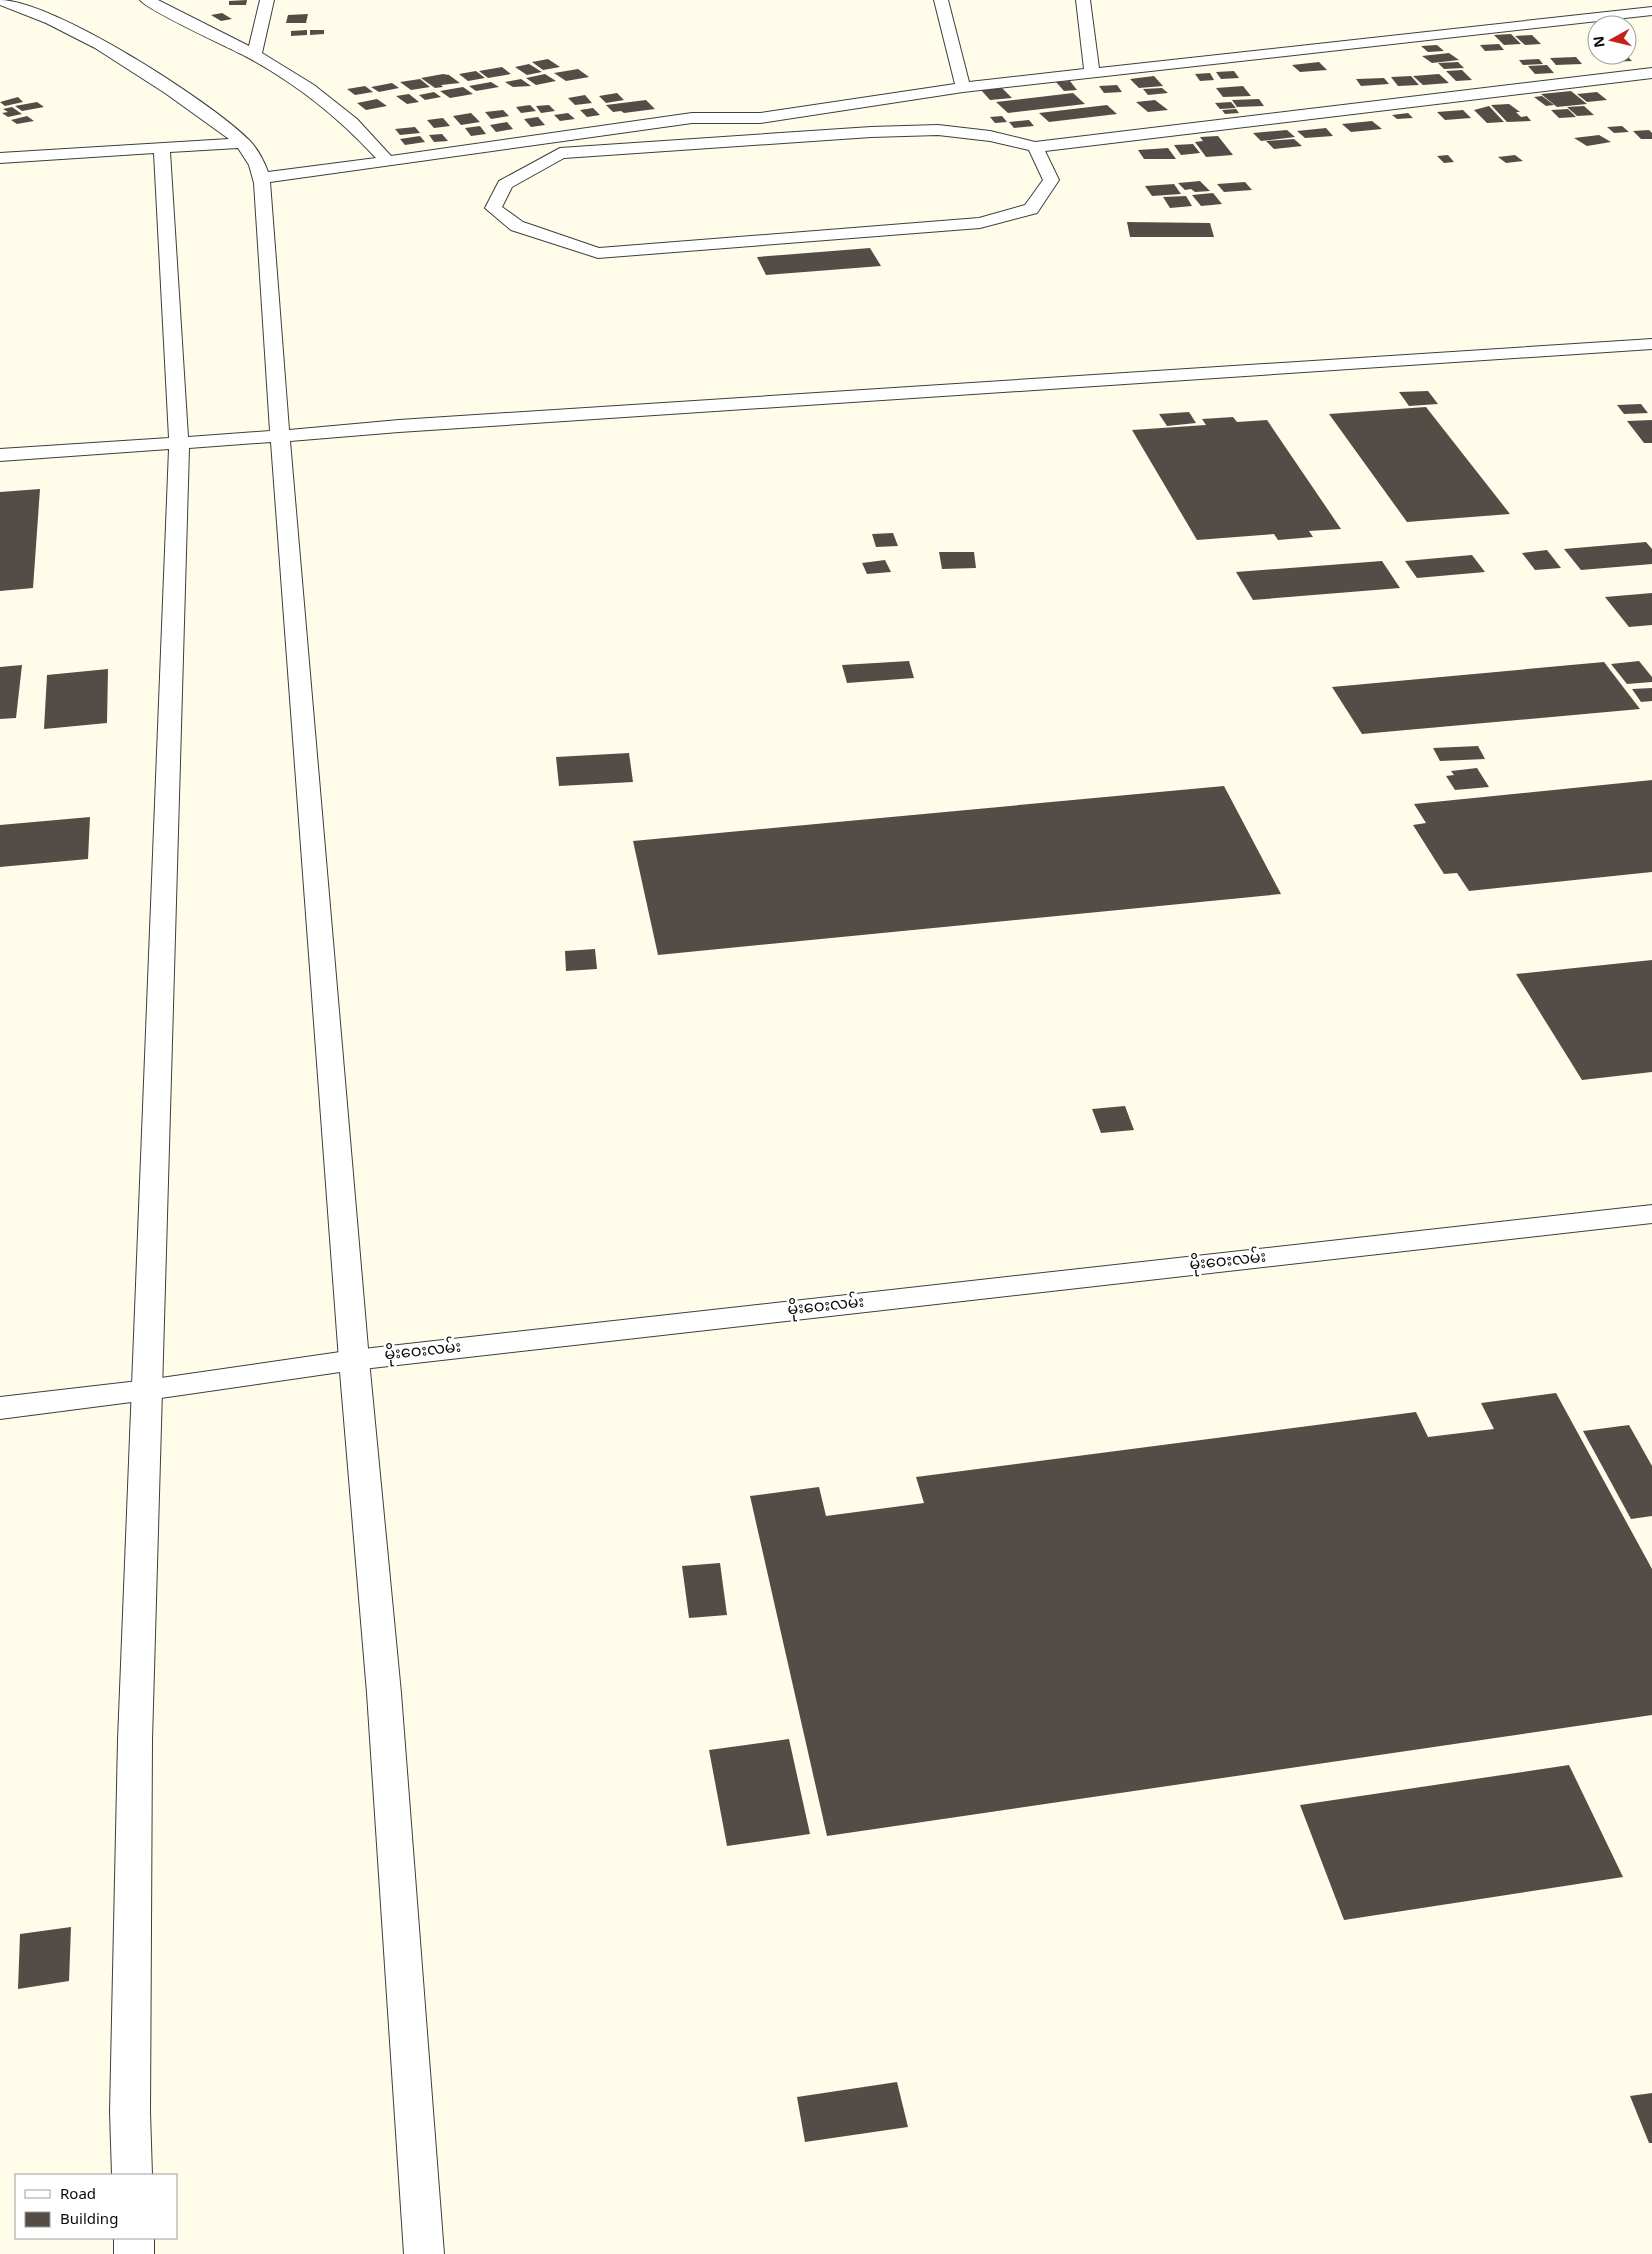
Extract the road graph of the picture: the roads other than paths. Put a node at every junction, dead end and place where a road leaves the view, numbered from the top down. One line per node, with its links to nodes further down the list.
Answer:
1 (0, 0): 11 (street)
2 (147, 0): 7 (street)
3 (267, 0): 7 (street)
4 (941, 0): 10 (street)
5 (1083, 0): 8 (street)
6 (1652, 11): 8 (street)
7 (254, 55): 15 (street)
8 (1092, 73): 10 (street)
9 (1652, 73): 12 (street)
10 (963, 87): 15 (street)
11 (243, 143): 13 (street); 16 (street)
12 (1036, 147): 12 (street)
13 (162, 148): 14 (street); 19 (street)
14 (0, 158)
15 (388, 162): 16 (street)
16 (260, 178): 18 (street)
17 (1652, 344): 18 (street)
18 (280, 438): 19 (street); 22 (street)
19 (178, 442): 20 (street); 23 (street)
20 (0, 455)
21 (1652, 1214): 22 (street, မိုးဝေးလမ်း)
22 (354, 1360): 23 (street, မိုးဝေးလမ်း); 28 (street)
23 (147, 1390): 24 (street, မိုးဝေးလမ်း); 25 (street)
24 (0, 1408)
25 (132, 2174)
26 (134, 2239): 27 (street)
27 (134, 2254)
28 (424, 2254)

